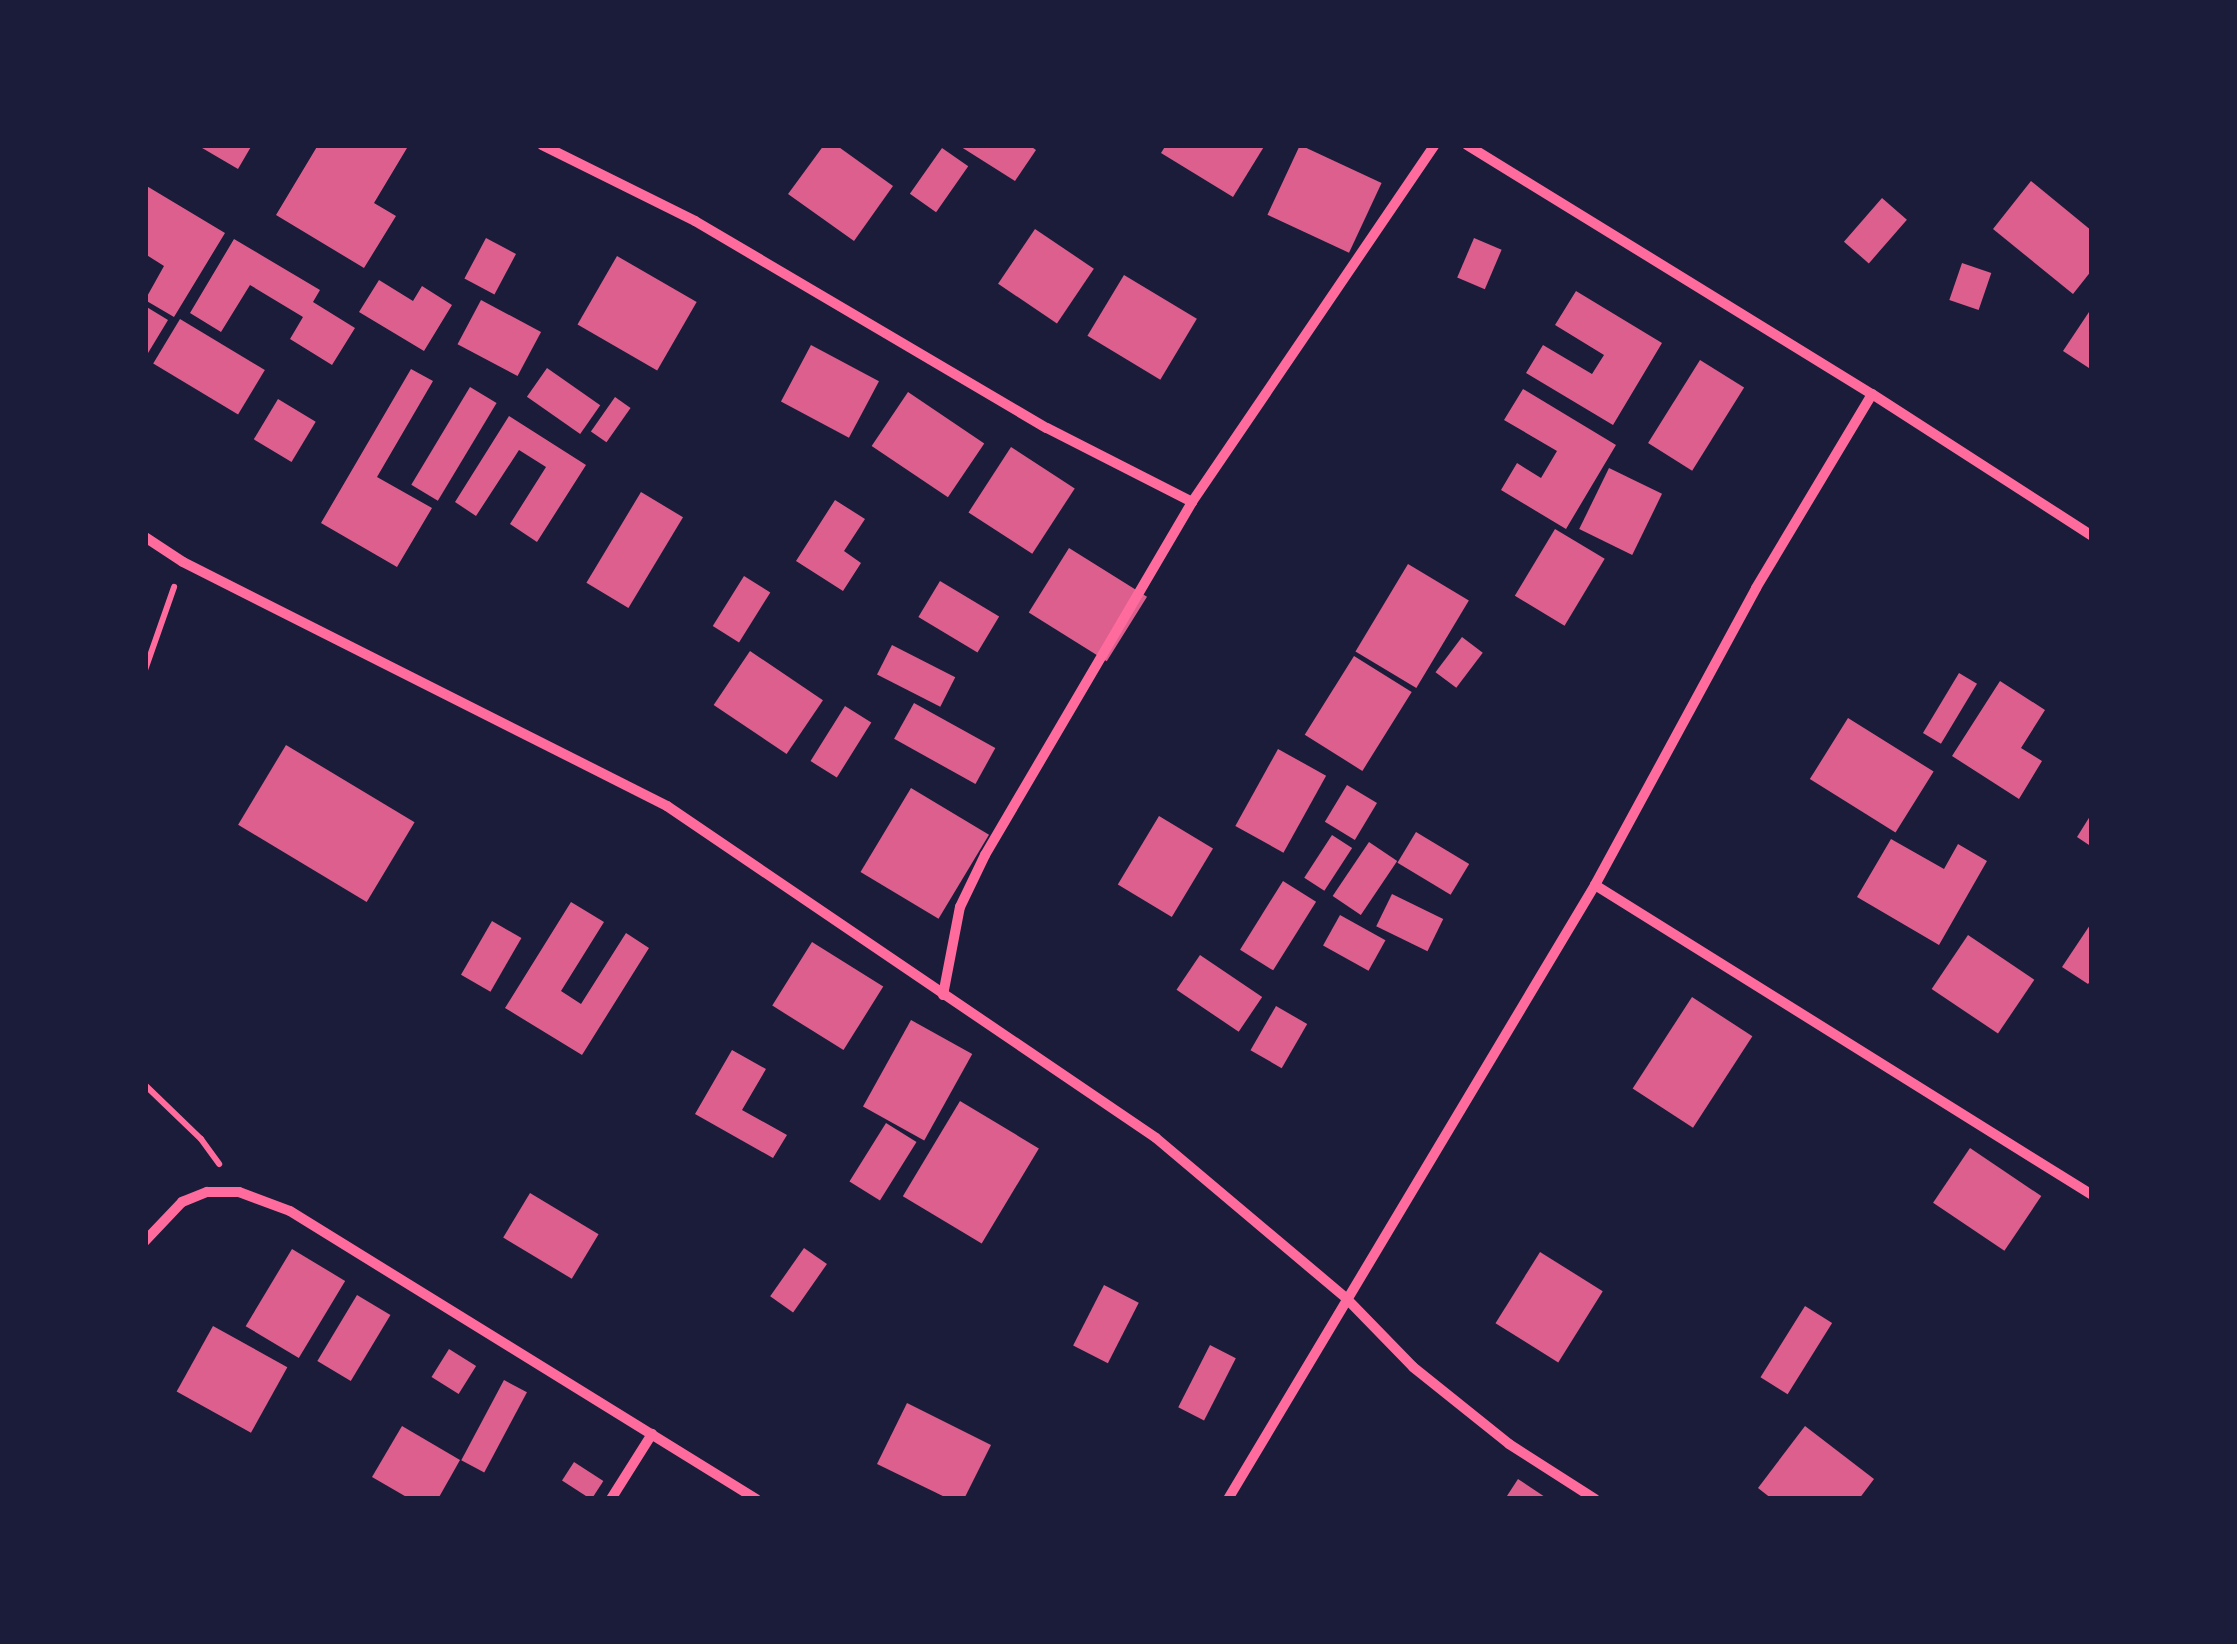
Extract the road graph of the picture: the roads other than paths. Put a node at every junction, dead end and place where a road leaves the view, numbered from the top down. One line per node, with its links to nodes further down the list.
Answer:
1 (542, 145): 5 (street)
2 (1434, 145): 5 (street)
3 (1466, 145): 4 (street)
4 (1872, 394): 6 (street); 8 (street)
5 (1192, 502): 9 (street)
6 (2092, 536)
7 (145, 537): 9 (street)
8 (1595, 886): 10 (street); 12 (street)
9 (943, 995): 12 (street)
10 (2092, 1195)
11 (145, 1242): 13 (street)
12 (1346, 1298): 16 (street); 17 (street)
13 (652, 1434): 14 (street); 15 (street)
14 (611, 1499)
15 (756, 1499)
16 (1228, 1499)
17 (1595, 1499)

